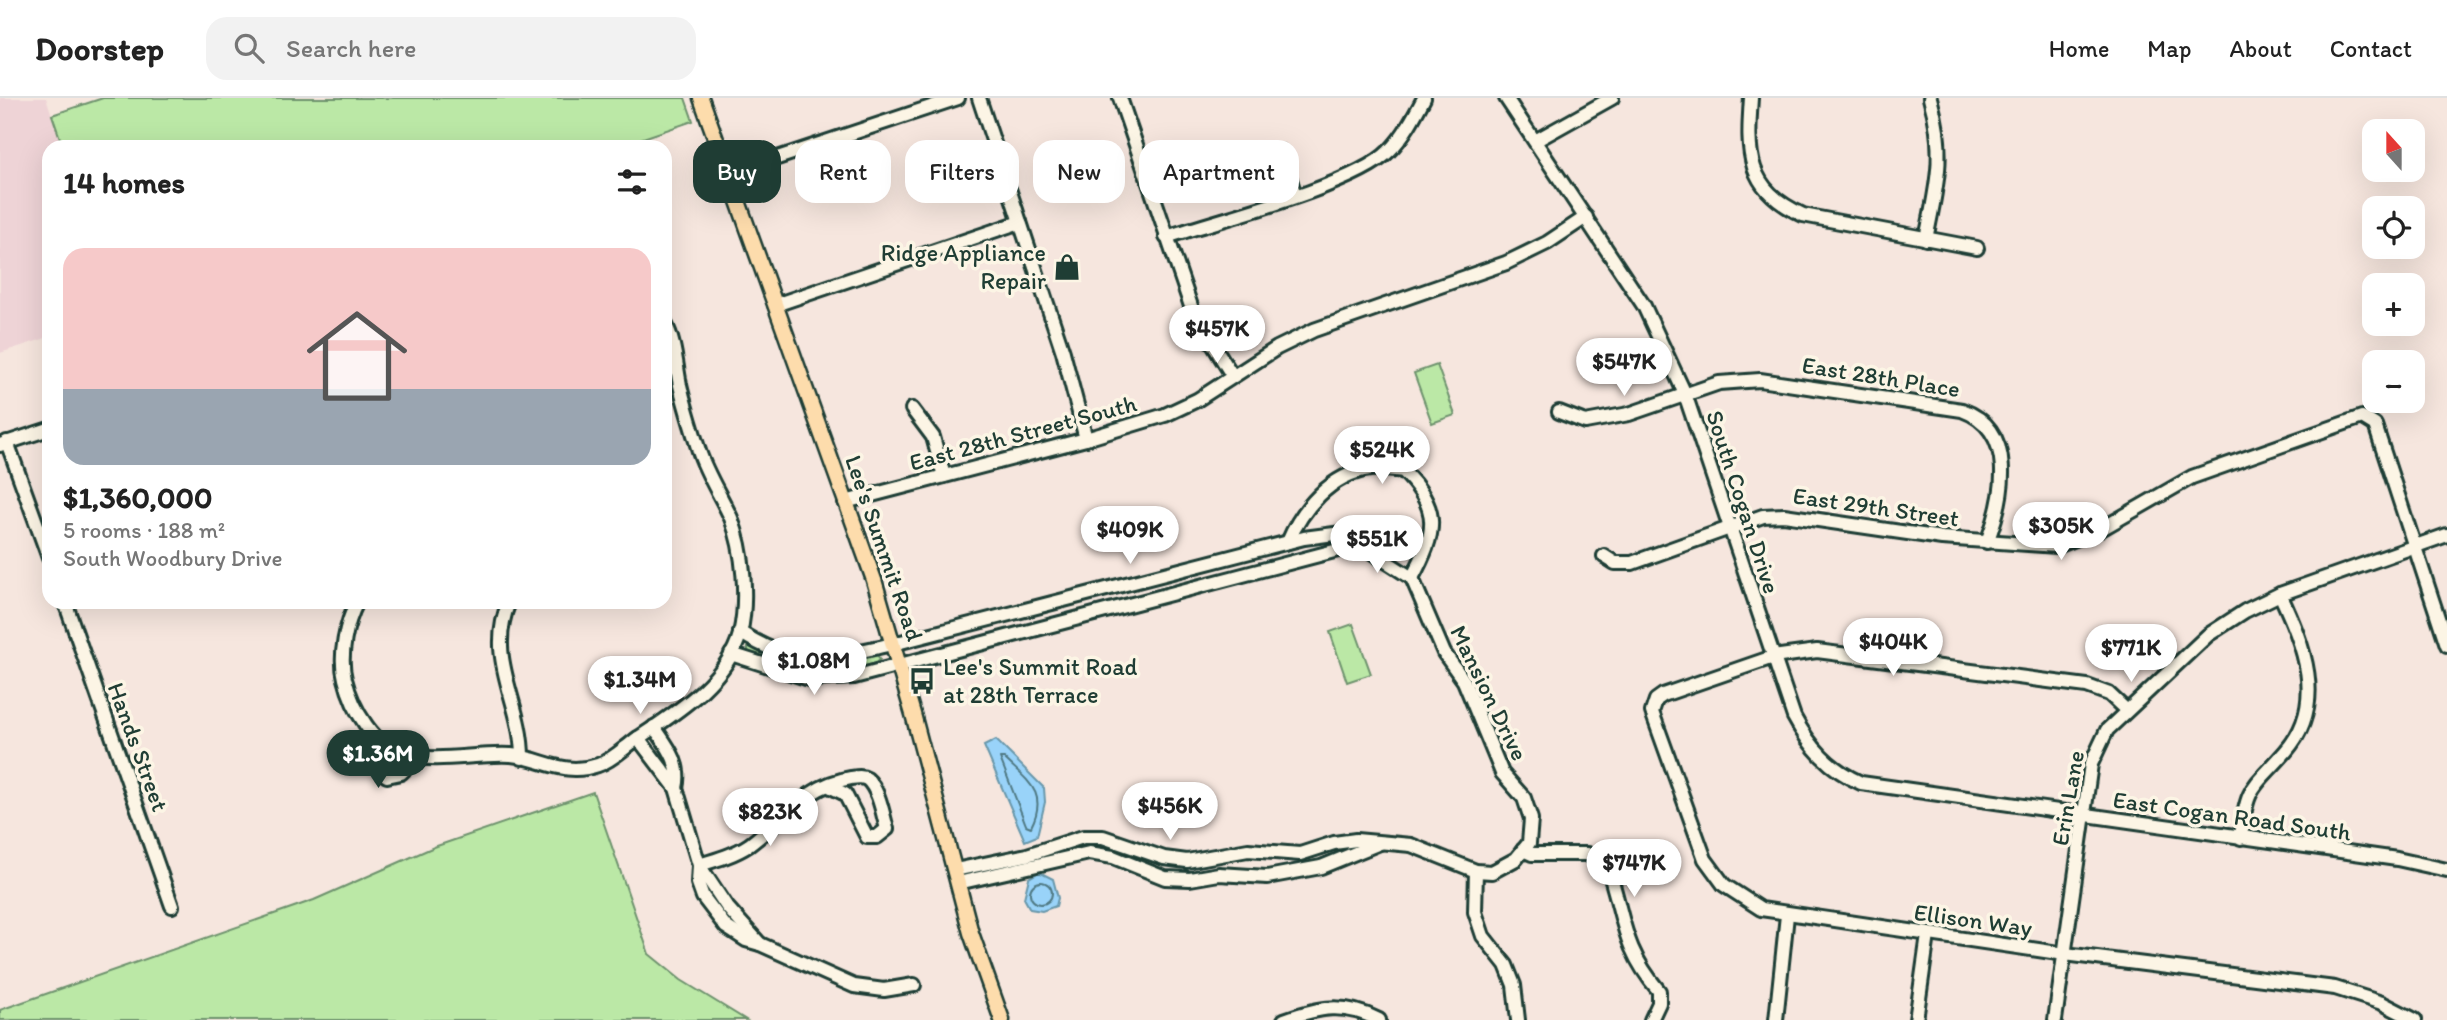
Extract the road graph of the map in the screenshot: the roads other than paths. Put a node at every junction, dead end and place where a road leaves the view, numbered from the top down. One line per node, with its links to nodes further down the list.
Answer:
1 (701, 98): 10 (main road, Lee's Summit Road)
2 (958, 98): 12 (street)
3 (979, 98): 17 (street)
4 (1120, 98): 18 (street)
5 (1424, 98): 13 (street)
6 (1506, 98): 11 (street, South Cogan Drive)
7 (1612, 98): 11 (street)
8 (1751, 98): 19 (street)
9 (1930, 98): 19 (street)
10 (716, 140)
11 (1535, 141): 16 (street, South Cogan Drive)
12 (781, 157)
13 (1299, 193)
14 (739, 203): 21 (main road, Lee's Summit Road)
15 (1270, 203): 18 (street)
16 (1586, 217): 23 (street, East 28th Street South); 24 (street, South Cogan Drive)
17 (1020, 222): 21 (street); 28 (street)
18 (1166, 237): 23 (street)
19 (1926, 239): 20 (street)
20 (1977, 248)
21 (775, 305): 31 (main road, Lee's Summit Road)
22 (672, 359): 45 (street)
23 (1232, 375): 28 (street, East 28th Street South)
24 (1685, 394): 26 (street, East 28th Place); 32 (street, South Cogan Drive); 36 (street, East 28th Place)
25 (912, 409): 30 (street)
26 (1559, 412)
27 (42, 431): 29 (street)
28 (1086, 439): 30 (street, East 28th Street South)
29 (4, 444): 34 (street)
30 (944, 476): 31 (street, East 28th Street South)
31 (845, 502): 46 (main road, Lee's Summit Road)
32 (1729, 527): 36 (street, East 29th Street); 39 (street, East 29th Street); 49 (street, South Cogan Drive)
33 (2447, 536): 38 (street, Erin Lane)
34 (42, 540)
35 (1288, 542): 37 (street); 40 (street); 46 (street)
36 (1987, 542): 38 (street, East 29th Street)
37 (1361, 544): 40 (street); 50 (street)
38 (2416, 546): 41 (street, Erin Lane); 47 (street)
39 (1604, 556)
40 (1412, 578): 63 (street, Mansion Drive)
41 (2280, 594): 51 (street, Erin Lane); 61 (street)
42 (67, 609): 68 (street, Hands Street)
43 (355, 609): 53 (street)
44 (506, 609): 56 (street)
45 (740, 632): 46 (street); 48 (street)
46 (893, 644): 50 (main road, Lee's Summit Road)
47 (2447, 645)
48 (731, 654): 50 (street); 52 (street)
49 (1773, 657): 51 (street); 59 (street, South Cogan Drive); 69 (street, Ellison Way)
50 (899, 664): 67 (main road, Lee's Summit Road)
51 (2126, 710): 60 (street, Erin Lane)
52 (654, 727): 54 (street); 58 (street)
53 (377, 738): 55 (street); 55 (street)
54 (638, 738): 56 (street); 58 (street)
55 (417, 757): 56 (street)
56 (522, 758)
57 (827, 785): 57 (street); 64 (street)
58 (676, 788): 64 (street)
59 (1928, 793): 60 (street, East Cogan Road South)
60 (2084, 817): 61 (street, East Cogan Road South); 71 (street, Erin Lane)
61 (2241, 838): 65 (street, East Cogan Road South)
62 (1394, 841): 66 (street); 67 (street); 67 (street)
63 (1523, 850): 66 (street); 77 (street)
64 (699, 865): 72 (street)
65 (2447, 870)
66 (1476, 871): 76 (street)
67 (957, 877): 73 (main road, Lee's Summit Road)
68 (172, 906)
69 (1787, 915): 70 (street, Ellison Way); 78 (street)
70 (1928, 935): 71 (street, Ellison Way); 79 (street)
71 (2065, 954): 80 (street, Erin Lane); 81 (street, Ellison Way)
72 (914, 985)
73 (1002, 1020)
74 (1284, 1020): 75 (street)
75 (1379, 1020)
76 (1518, 1020)
77 (1651, 1020)
78 (1776, 1020)
79 (1916, 1020)
80 (2056, 1020)
81 (2415, 1020)

